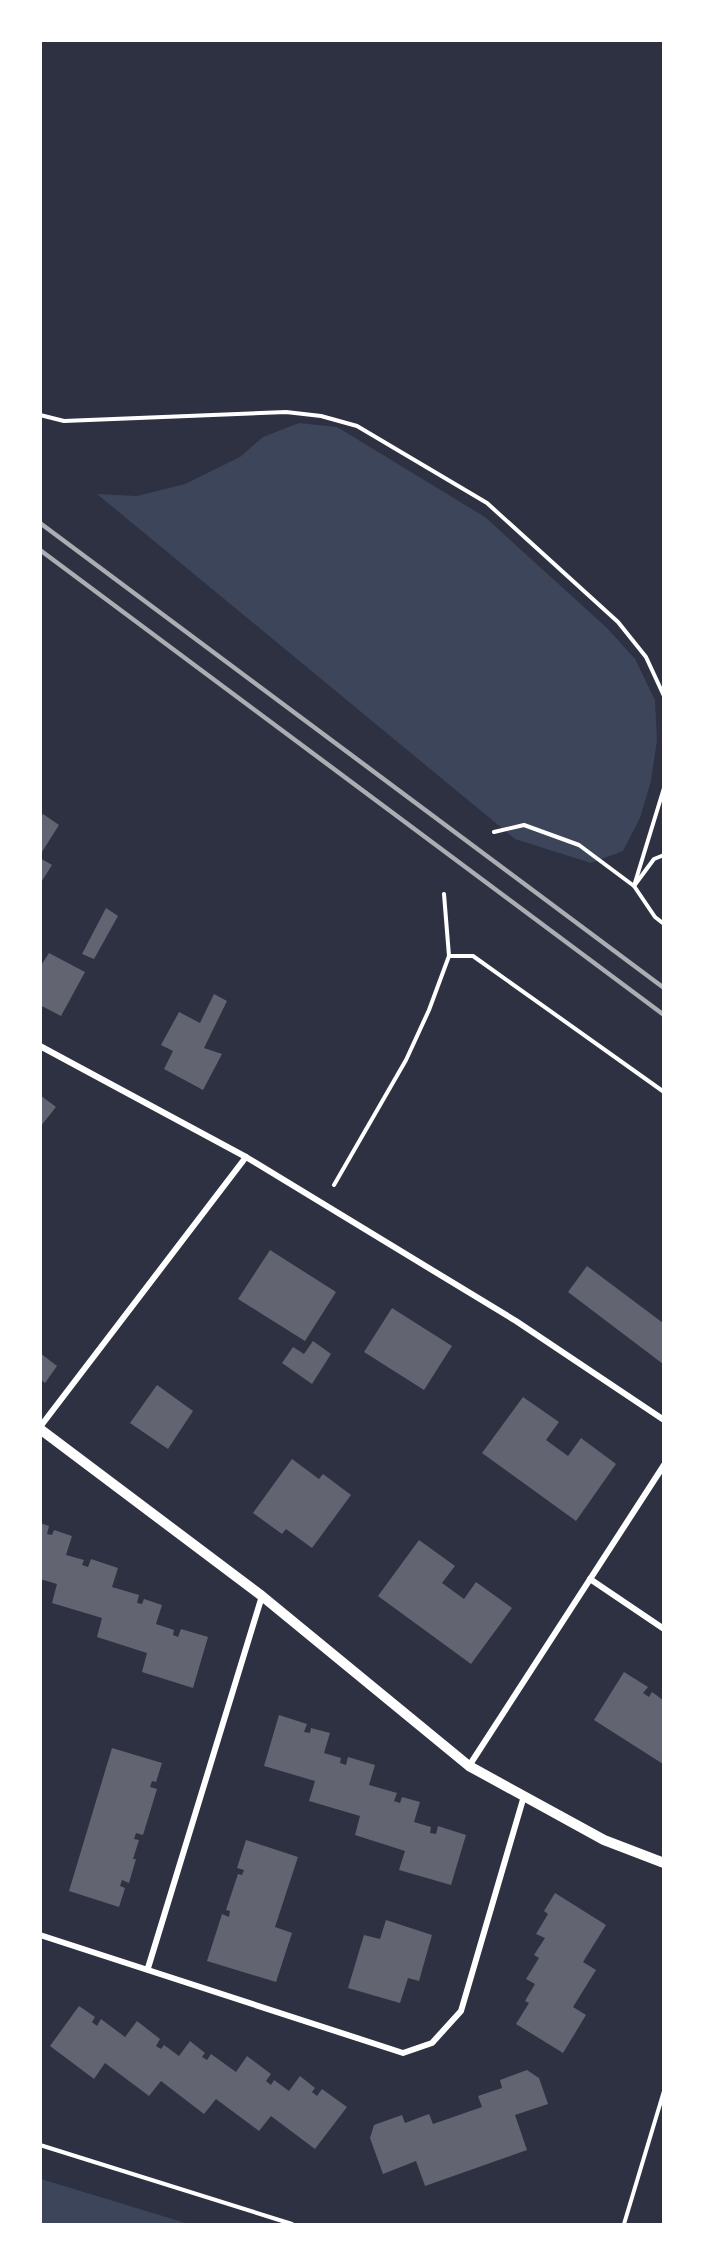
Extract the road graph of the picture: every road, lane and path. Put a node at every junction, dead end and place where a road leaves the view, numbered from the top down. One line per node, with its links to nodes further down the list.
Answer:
1 (40, 415): 2 (path)
2 (663, 696)
3 (663, 788): 6 (path)
4 (494, 832): 6 (path)
5 (663, 855): 6 (path)
6 (634, 886): 8 (path)
7 (444, 894): 9 (path)
8 (663, 924)
9 (449, 956): 11 (path); 13 (path)
10 (40, 1047): 12 (street)
11 (663, 1092)
12 (246, 1157): 13 (street); 15 (street)
13 (323, 1204): 14 (street)
14 (663, 1420)
15 (40, 1428): 18 (street)
16 (663, 1465): 17 (street)
17 (591, 1579): 19 (street); 20 (street)
18 (262, 1596): 20 (street); 24 (street)
19 (663, 1629)
20 (469, 1766): 21 (street)
21 (524, 1796): 22 (street); 24 (street)
22 (663, 1863)
23 (40, 1935): 24 (street)
24 (148, 1968)
25 (663, 2091): 28 (path)
26 (40, 2145): 27 (path)
27 (292, 2224)
28 (624, 2224)

